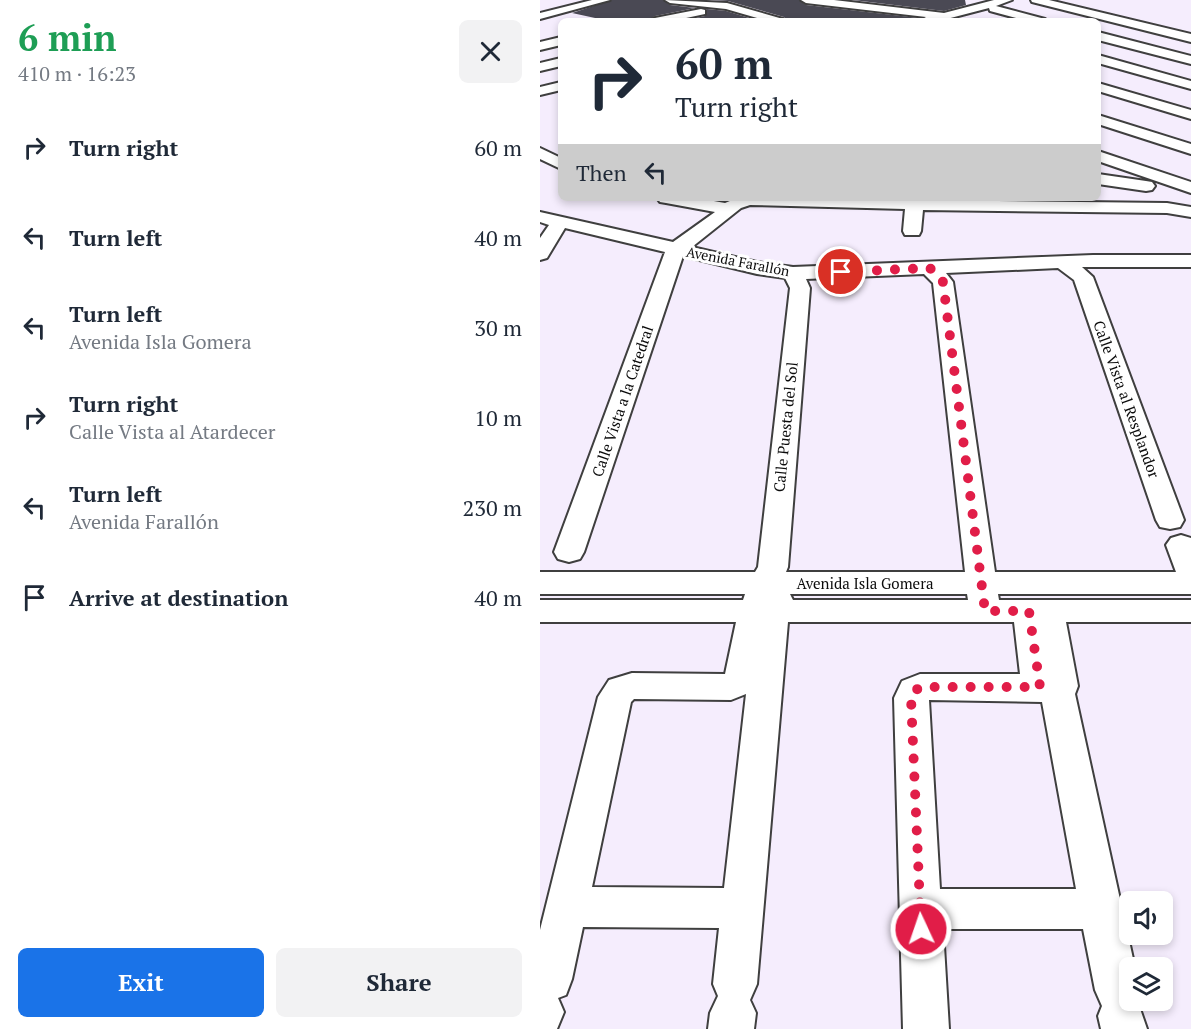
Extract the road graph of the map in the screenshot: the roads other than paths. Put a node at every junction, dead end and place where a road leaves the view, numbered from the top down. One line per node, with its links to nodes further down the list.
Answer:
1 (605, 0): 13 (street)
2 (670, 0): 10 (street)
3 (752, 0): 10 (street)
4 (806, 0): 9 (street)
5 (955, 0): 11 (street)
6 (1007, 0): 11 (street)
7 (1030, 0): 11 (street)
8 (1036, 0): 28 (street)
9 (827, 1): 14 (street); 22 (street)
10 (727, 6): 16 (street); 18 (street)
11 (993, 7): 23 (street); 24 (street)
12 (540, 8): 13 (street)
13 (560, 12): 15 (street); 17 (street)
14 (785, 14): 16 (street)
15 (540, 16)
16 (764, 16): 19 (street)
17 (582, 18)
18 (669, 18)
19 (755, 18)
20 (843, 18): 21 (street)
21 (868, 18)
22 (944, 18)
23 (954, 18)
24 (1031, 18)
25 (558, 32): 26 (street)
26 (540, 35)
27 (1101, 37): 32 (street)
28 (1191, 38)
29 (558, 42): 30 (street)
30 (540, 46)
31 (1101, 60): 35 (street)
32 (1191, 60)
33 (558, 63): 34 (street)
34 (540, 67)
35 (1191, 85)
36 (1101, 88): 37 (street)
37 (1191, 115)
38 (1101, 120): 39 (street)
39 (1191, 149)
40 (540, 153): 42 (street)
41 (1101, 157): 44 (street)
42 (558, 162)
43 (1101, 179): 45 (street)
44 (1191, 188)
45 (1191, 193)
46 (696, 201): 48 (street)
47 (922, 202): 48 (street); 49 (street); 52 (street)
48 (736, 205): 53 (street)
49 (1191, 212)
50 (540, 217): 51 (street, Avenida Farallón)
51 (560, 221): 53 (street, Avenida Farallón); 54 (street)
52 (912, 231)
53 (676, 249): 58 (street, Avenida Farallón); 60 (street, Calle Vista a la Catedral)
54 (540, 254)
55 (1191, 261): 56 (street)
56 (1088, 269): 57 (street, Avenida Farallón); 59 (street, Calle Vista al Resplandor)
57 (944, 272): 58 (street, Avenida Farallón); 64 (street)
58 (804, 278): 63 (street, Calle Puesta del Sol)
59 (1181, 546)
60 (569, 552)
61 (540, 583): 63 (street, Avenida Isla Gomera)
62 (1191, 584): 64 (street, Avenida Isla Gomera)
63 (770, 591): 64 (street, Avenida Isla Gomera); 65 (street, Avenida Isla Gomera); 69 (street); 70 (street)
64 (983, 597): 66 (street, Avenida Isla Gomera)
65 (540, 611)
66 (1038, 611): 67 (street, Avenida Isla Gomera); 68 (street)
67 (1191, 611)
68 (1053, 689): 71 (street); 72 (street)
69 (567, 908): 70 (street); 73 (street)
70 (743, 908): 74 (street)
71 (921, 909): 72 (street); 76 (street)
72 (1101, 909): 75 (street)
73 (544, 1002)
74 (733, 1009)
75 (1121, 1012)
76 (926, 1029)

